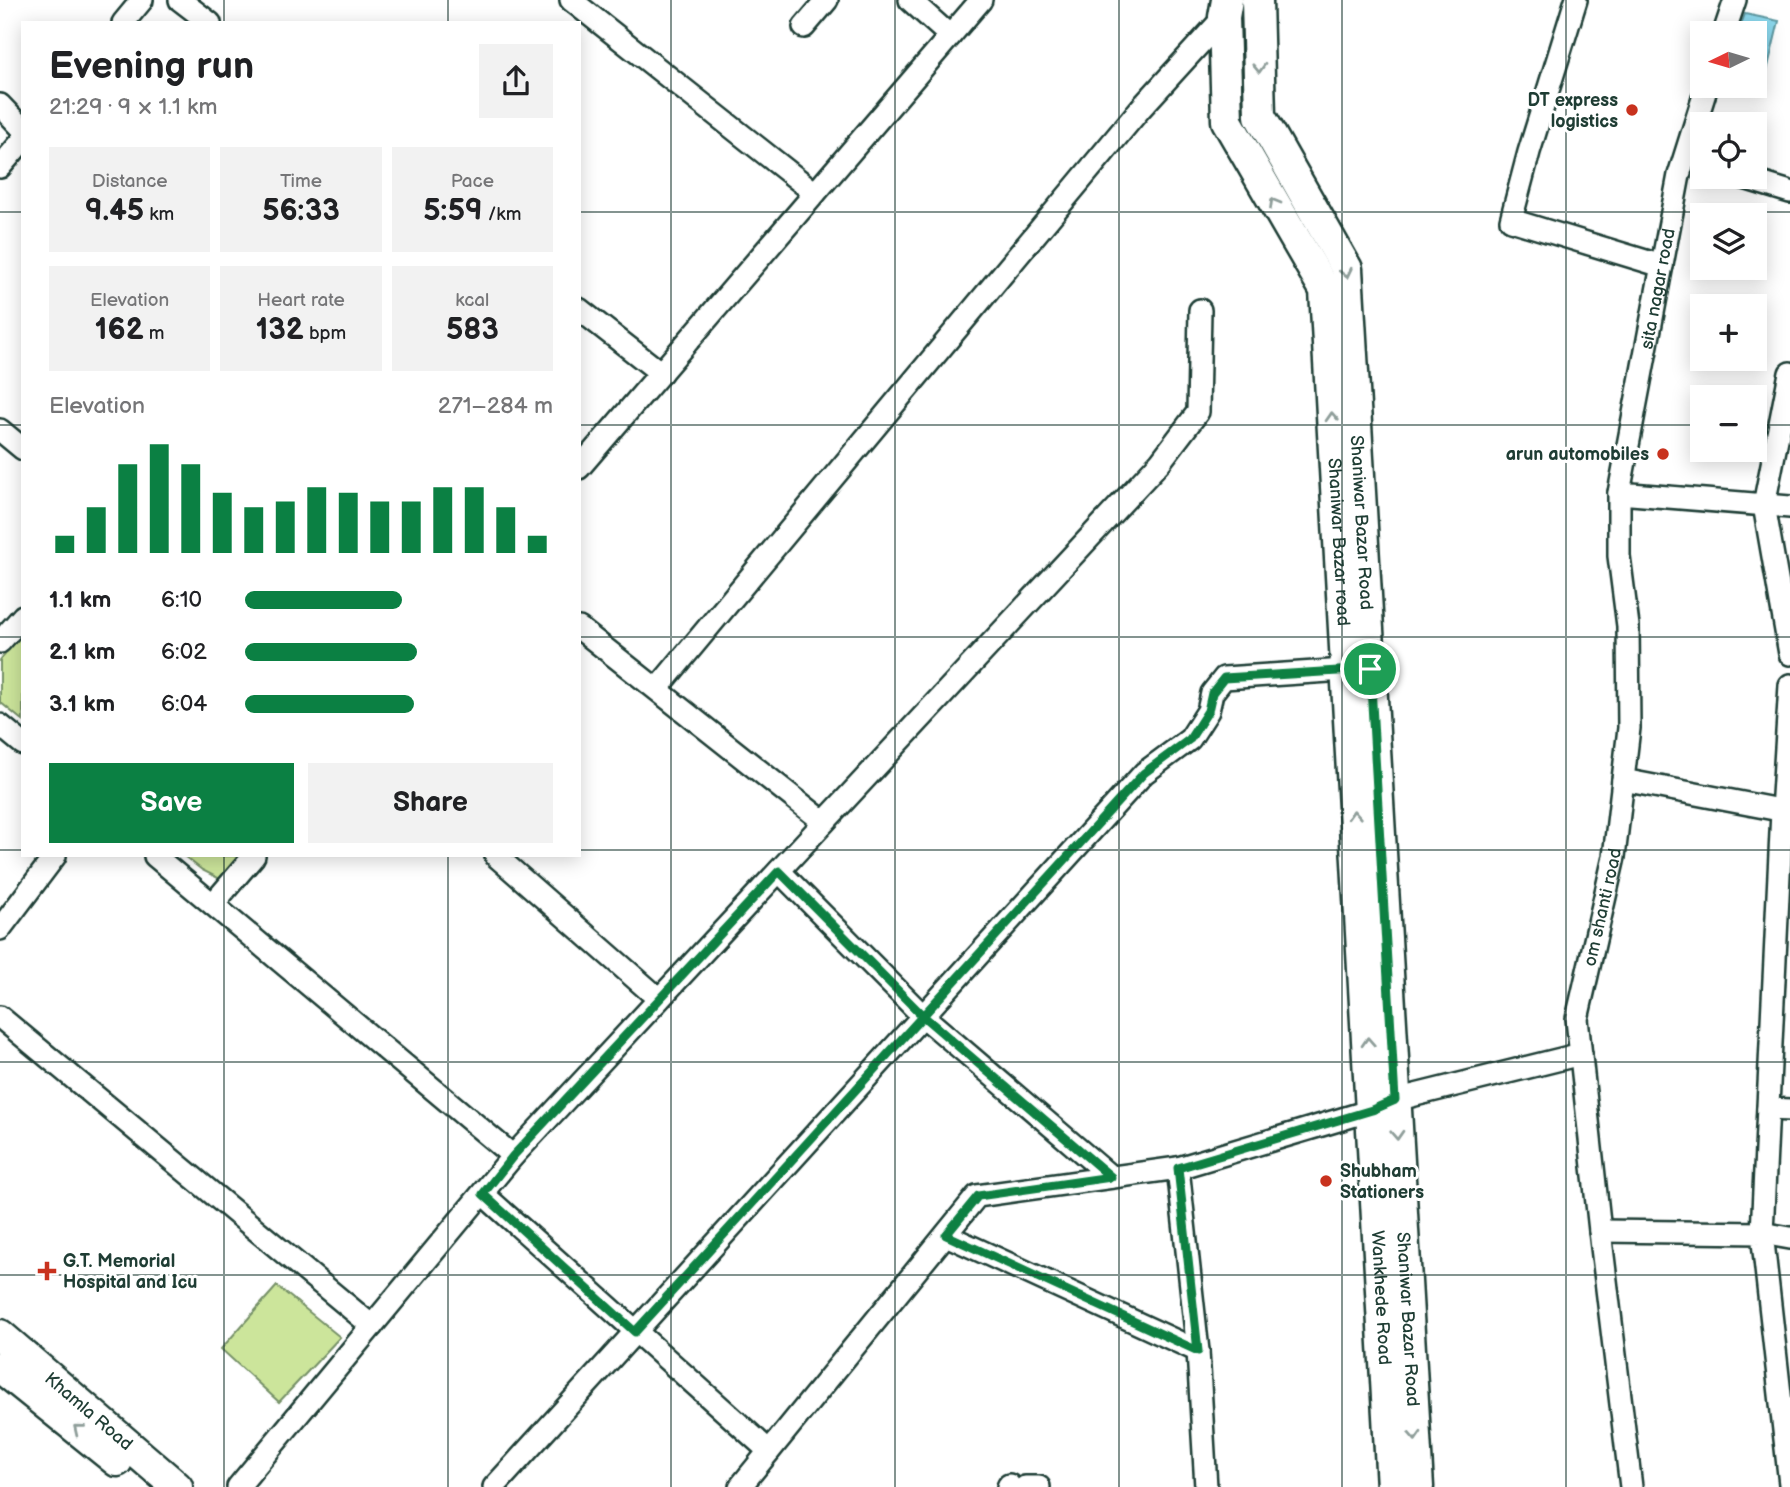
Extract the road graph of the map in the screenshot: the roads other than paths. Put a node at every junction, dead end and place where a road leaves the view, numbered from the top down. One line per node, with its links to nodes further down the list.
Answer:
1 (142, 0): 11 (street)
2 (180, 0): 12 (street)
3 (571, 0): 23 (street)
4 (827, 0): 14 (street)
5 (910, 0): 15 (street)
6 (981, 0): 15 (street)
7 (1257, 0): 39 (main road, Shaniwar Bazar Road, one-way to 39)
8 (1576, 0): 24 (street)
9 (1735, 0): 13 (street)
10 (1226, 8): 39 (main road, Shaniwar Bazar road, one-way to 10); 41 (street)
11 (125, 21)
12 (206, 21)
13 (1728, 21)
14 (804, 27)
15 (950, 36): 23 (street)
16 (0, 105): 17 (street)
17 (21, 127)
18 (21, 142): 20 (street)
19 (1690, 165): 24 (street, sita nagar road)
20 (0, 167)
21 (1767, 185): 22 (street)
22 (1790, 192)
23 (815, 193): 27 (street)
24 (1662, 266): 32 (street, sita nagar road)
25 (1200, 310): 46 (street)
26 (581, 311): 27 (street)
27 (661, 373): 31 (street)
28 (1790, 373): 33 (street)
29 (0, 430): 30 (street)
30 (21, 447)
31 (581, 466)
32 (1619, 493): 33 (street); 44 (street, om shanti road)
33 (1764, 505): 34 (street); 38 (street)
34 (1790, 507)
35 (21, 618): 37 (street)
36 (581, 630): 41 (street)
37 (0, 642)
38 (1790, 653)
39 (1358, 669): 56 (street); 59 (main road, Shaniwar Bazar road)
40 (1790, 685): 45 (street)
41 (657, 689): 46 (street)
42 (0, 725): 43 (street)
43 (21, 742)
44 (1623, 780): 45 (street); 58 (street, om shanti road)
45 (1786, 812): 54 (street)
46 (824, 822): 51 (street)
47 (54, 857): 53 (street)
48 (156, 857): 52 (street)
49 (253, 857): 52 (street)
50 (497, 857): 55 (street)
51 (779, 871): 55 (street); 56 (street)
52 (213, 904): 62 (street)
53 (0, 929)
54 (1782, 958): 60 (street)
55 (659, 999): 62 (street)
56 (923, 1016): 64 (street); 71 (street)
57 (0, 1017): 70 (street)
58 (1581, 1054): 59 (street); 66 (street, om shanti road)
59 (1384, 1105): 63 (street); 85 (main road, Wankhede Road); 86 (main road, Shaniwar Bazar Road, one-way to 86)
60 (1768, 1109): 61 (street); 67 (street)
61 (1790, 1110)
62 (513, 1156): 65 (street)
63 (1178, 1168): 64 (street); 73 (street)
64 (1111, 1177): 68 (street)
65 (483, 1194): 70 (street); 71 (street)
66 (1600, 1231): 67 (street); 87 (street, om shanti road)
67 (1762, 1233): 69 (street); 76 (street)
68 (946, 1235): 73 (street); 75 (street)
69 (1790, 1238)
70 (372, 1326): 80 (street)
71 (635, 1332): 75 (street); 81 (street)
72 (0, 1335): 79 (main road, Khamla Road)
73 (1198, 1351): 84 (street)
74 (0, 1367): 78 (main road, Khamla Road, one-way to 74)
75 (769, 1451): 82 (street)
76 (1790, 1484)
77 (1014, 1486): 83 (street)
78 (151, 1487)
79 (177, 1487)
80 (238, 1487)
81 (494, 1487)
82 (740, 1487)
83 (1039, 1487)
84 (1206, 1487)
85 (1392, 1487)
86 (1418, 1487)
87 (1631, 1487)

